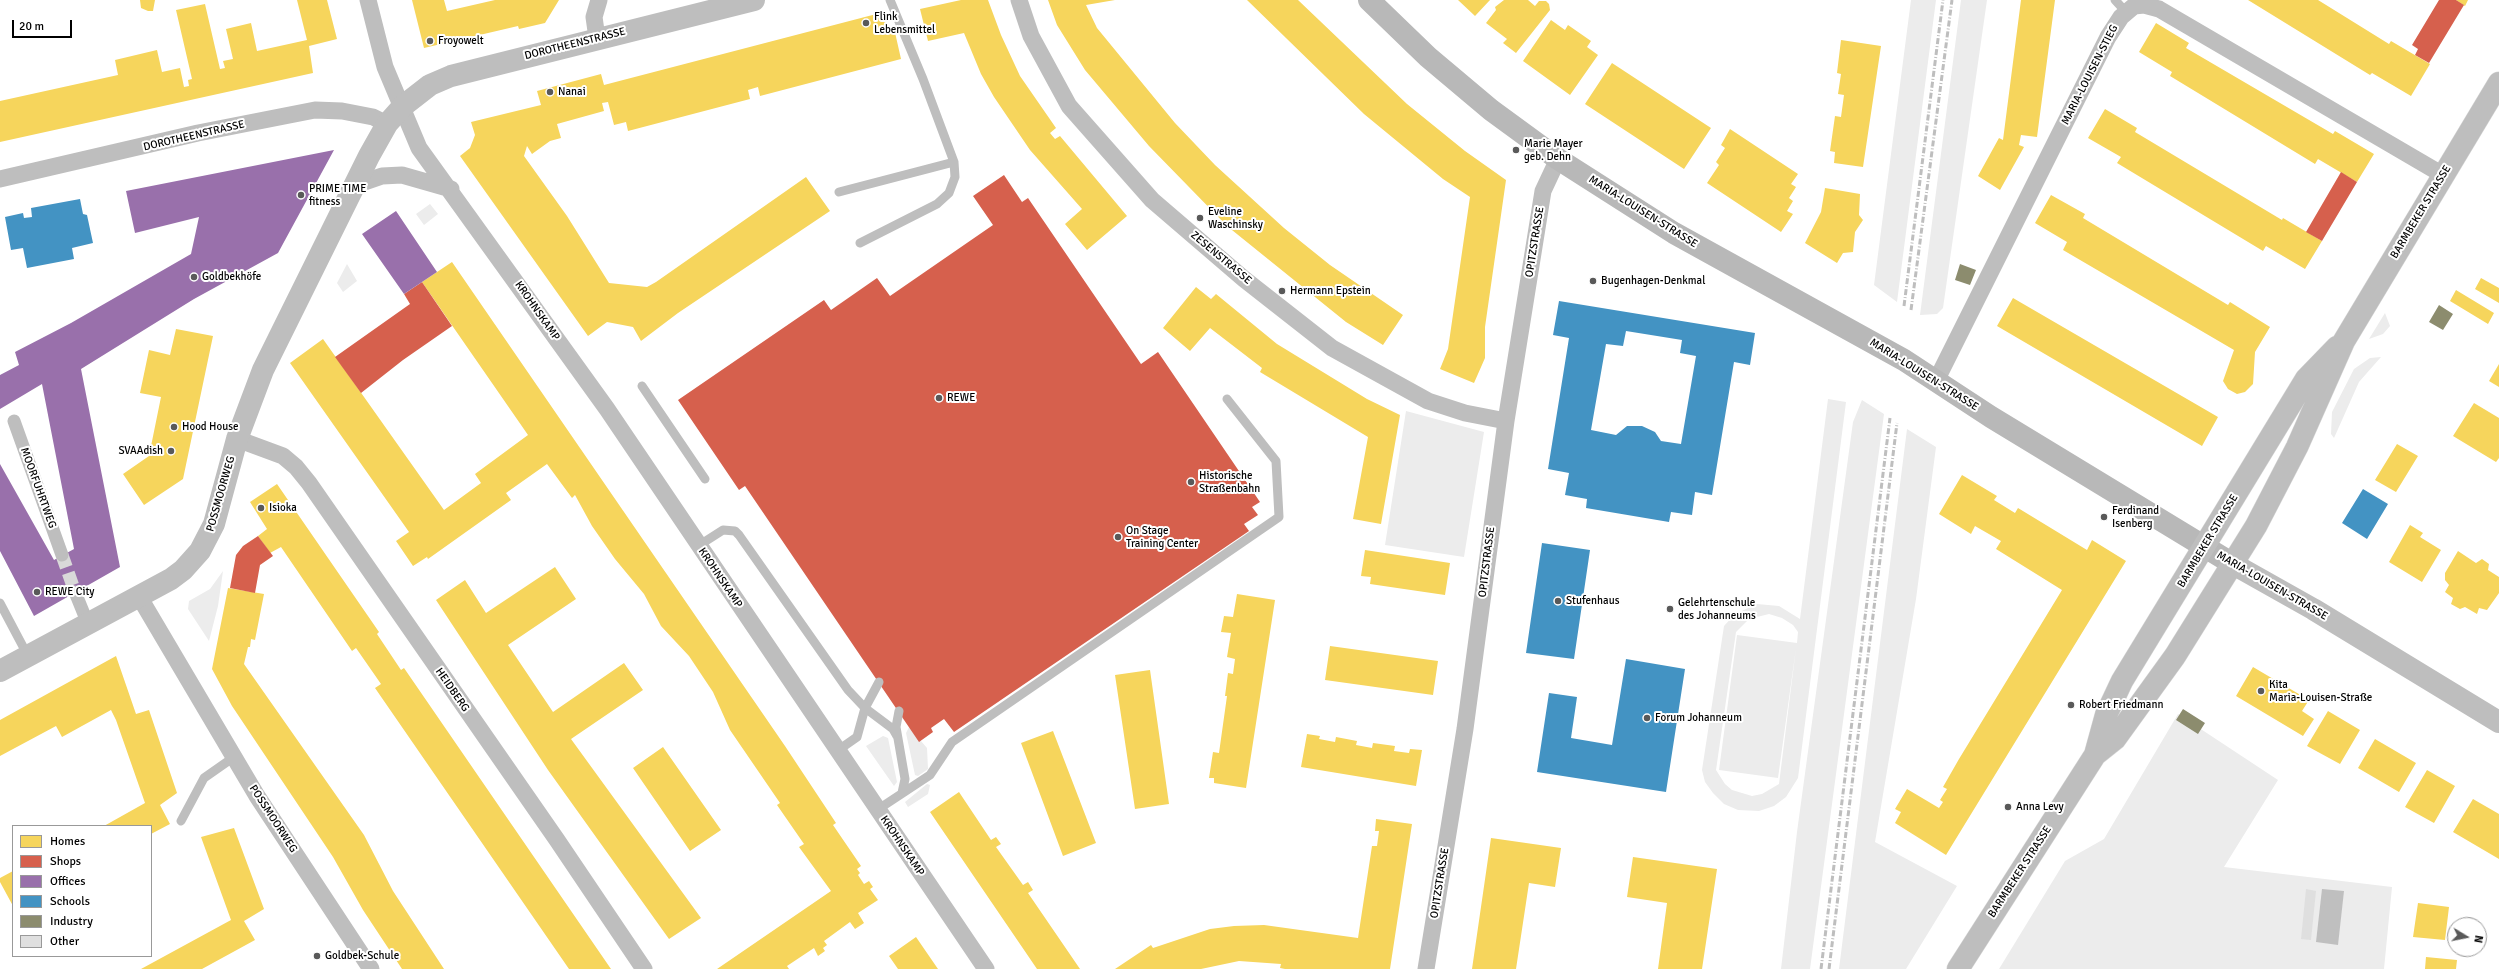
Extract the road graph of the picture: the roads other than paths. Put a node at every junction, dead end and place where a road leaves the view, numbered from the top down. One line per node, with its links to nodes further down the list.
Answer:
1 (368, 0): 10 (street, KROHNSKAMP)
2 (599, 0): 8 (street)
3 (754, 0): 8 (main road, DOROTHEENSTRASSE)
4 (890, 0): 13 (lane)
5 (1019, 0): 25 (street, ZESENSTRASSE)
6 (1369, 0): 12 (main road, MARIA-LOUISEN-STRASSE)
7 (2121, 6): 14 (street, MARIA-LOUISEN-STIEG); 21 (street, MARIA-LOUISEN-STIEG)
8 (597, 38): 10 (main road, DOROTHEENSTRASSE)
9 (2499, 82): 14 (main road, BARMBEKER STRASSE)
10 (403, 106): 11 (main road, POSSMOORWEG); 17 (street, KROHNSKAMP)
11 (387, 124): 15 (street, DOROTHEENSTRASSE); 16 (main road, POSSMOORWEG)
12 (1558, 159): 21 (main road, MARIA-LOUISEN-STRASSE); 25 (street, OPITZSTRASSE)
13 (954, 162): 18 (lane); 19 (lane)
14 (2443, 175): 20 (main road, BARMBEKER STRASSE)
15 (0, 179)
16 (353, 186): 17 (street); 26 (main road, POSSMOORWEG)
17 (451, 189): 28 (street, KROHNSKAMP)
18 (839, 192)
19 (860, 243)
20 (2339, 345): 29 (main road, BARMBEKER STRASSE); 31 (main road, BARMBEKER STRASSE)
21 (1936, 381): 29 (main road, MARIA-LOUISEN-STRASSE)
22 (642, 386): 27 (lane)
23 (1227, 399): 46 (lane)
24 (14, 421): 30 (street, MOORFUHRTWEG)
25 (1506, 421): 52 (street, OPITZSTRASSE)
26 (237, 439): 33 (main road, POSSMOORWEG); 50 (street, HEIDBERG)
27 (705, 479)
28 (698, 546): 39 (lane); 43 (street, KROHNSKAMP)
29 (2204, 547): 31 (main road, MARIA-LOUISEN-STRASSE); 44 (main road, BARMBEKER STRASSE)
30 (62, 555)
31 (2233, 564): 41 (main road, MARIA-LOUISEN-STRASSE); 44 (main road, BARMBEKER STRASSE)
32 (75, 592): 35 (street)
33 (140, 598): 35 (main road); 45 (street, POSSMOORWEG)
34 (0, 603): 36 (lane)
35 (88, 624): 36 (main road)
36 (28, 656): 37 (main road)
37 (0, 671)
38 (879, 682): 39 (lane)
39 (865, 708): 42 (lane); 43 (lane)
40 (899, 712): 42 (lane)
41 (2499, 722)
42 (897, 736): 46 (lane)
43 (837, 751): 47 (street, KROHNSKAMP)
44 (2095, 755): 53 (main road, BARMBEKER STRASSE)
45 (234, 757): 48 (lane); 49 (street, POSSMOORWEG)
46 (902, 793): 47 (lane)
47 (877, 810): 51 (street, KROHNSKAMP)
48 (181, 821)
49 (371, 969)
50 (644, 969)
51 (986, 969)
52 (1426, 969)
53 (1958, 969)

